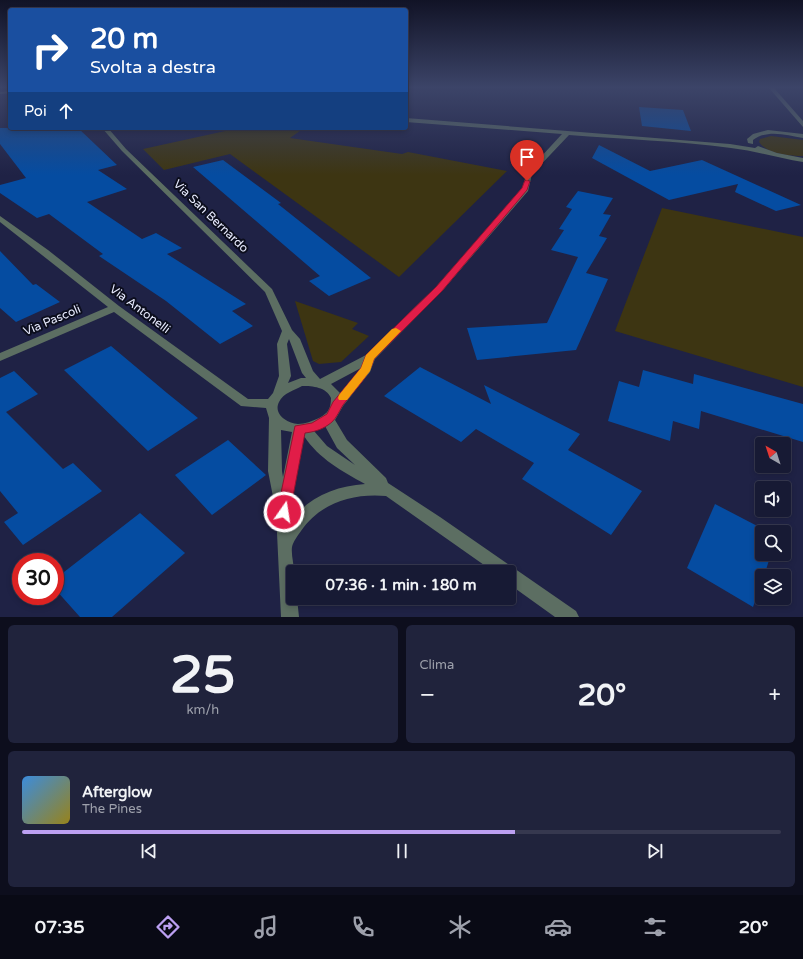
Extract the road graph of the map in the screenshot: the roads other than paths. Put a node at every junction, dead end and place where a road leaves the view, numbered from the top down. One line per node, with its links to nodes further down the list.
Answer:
1 (792, 117): 3 (street)
2 (408, 120): 5 (street)
3 (798, 125): 6 (street)
4 (107, 130): 14 (street, Via San Bernardo)
5 (567, 133): 9 (street); 16 (street)
6 (771, 133): 7 (street); 8 (street)
7 (803, 136)
8 (751, 143): 9 (street); 10 (street)
9 (730, 146): 10 (street)
10 (763, 151): 11 (street)
11 (802, 160)
12 (0, 218): 13 (street, Via Antonelli)
13 (115, 308): 15 (street, Via Pascoli); 19 (street, Via Antonelli)
14 (287, 331): 17 (street, Via San Bernardo); 18 (street)
15 (0, 357)
16 (370, 358): 17 (street); 20 (street)
17 (319, 383): 18 (street); 20 (street)
18 (279, 392): 19 (street)
19 (272, 404): 21 (street)
20 (337, 405): 22 (street)
21 (275, 419): 23 (street); 25 (street)
22 (328, 419): 23 (street); 24 (street)
23 (302, 429): 24 (street); 25 (street)
24 (389, 491): 26 (street); 27 (street)
25 (284, 512): 26 (street)
26 (284, 545): 29 (street)
27 (496, 565)
28 (516, 579): 30 (street)
29 (290, 617)
30 (570, 617)

